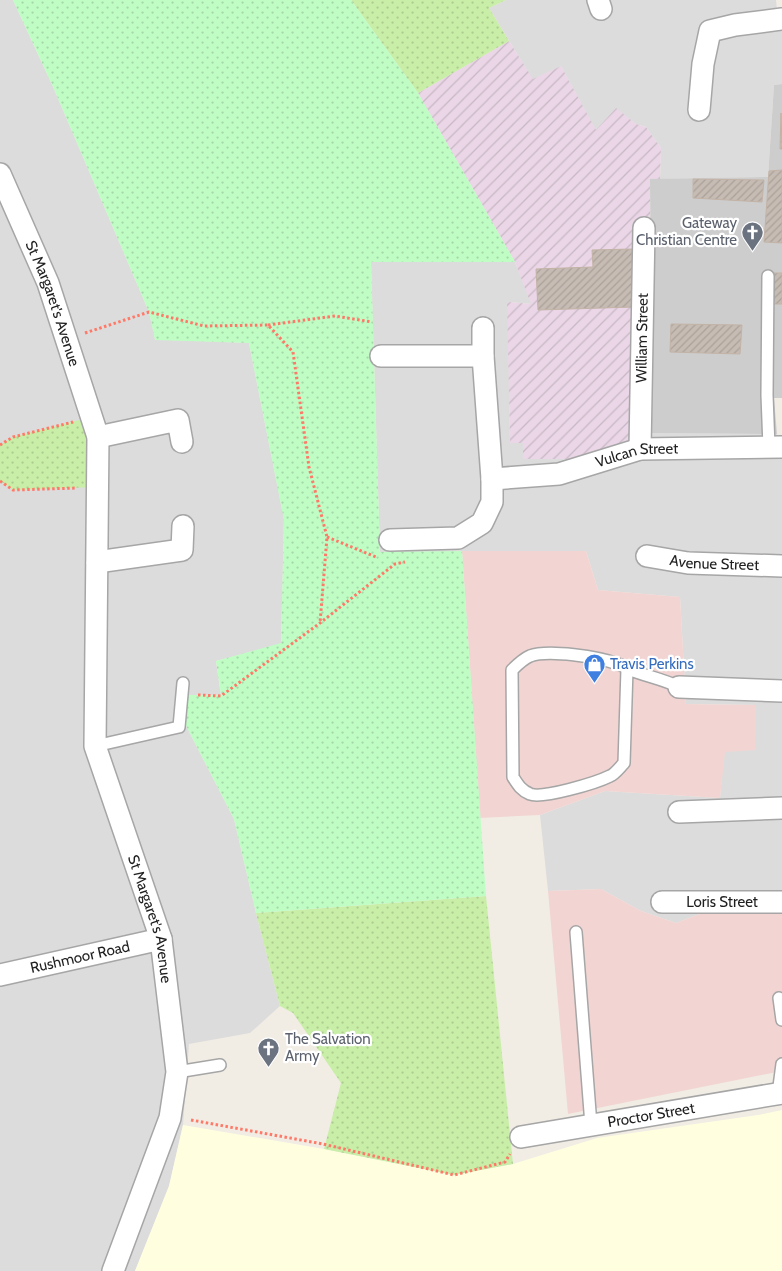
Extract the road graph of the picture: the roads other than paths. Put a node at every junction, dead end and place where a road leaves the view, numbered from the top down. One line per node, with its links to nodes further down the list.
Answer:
1 (782, 19): 2 (street)
2 (699, 110)
3 (0, 174): 9 (street, St Margaret's Avenue)
4 (644, 228): 12 (street, William Street)
5 (768, 276): 11 (lane)
6 (483, 328): 8 (street)
7 (381, 356): 8 (street)
8 (483, 356): 13 (street)
9 (94, 427): 10 (street); 17 (street, St Margaret's Avenue)
10 (182, 442)
11 (776, 447): 12 (street, Vulcan Street)
12 (640, 449): 13 (street, Vulcan Street)
13 (492, 479): 15 (street)
14 (183, 526): 17 (street)
15 (390, 540)
16 (647, 556): 18 (street, Avenue Street)
17 (97, 562): 23 (street, St Margaret's Avenue)
18 (782, 566)
19 (627, 669): 19 (lane); 21 (lane)
20 (183, 683): 23 (lane)
21 (679, 687): 22 (street)
22 (782, 691)
23 (95, 746): 29 (street, St Margaret's Avenue)
24 (782, 808): 25 (street)
25 (679, 812)
26 (662, 902): 27 (street, Loris Street)
27 (782, 902)
28 (576, 932): 37 (lane)
29 (161, 939): 30 (street, Rushmoor Road); 35 (street, St Margaret's Avenue)
30 (0, 975)
31 (779, 998): 32 (lane)
32 (782, 1020)
33 (220, 1064): 35 (lane)
34 (782, 1064): 36 (lane)
35 (177, 1072): 39 (street, St Margaret's Avenue)
36 (780, 1093): 37 (street, Proctor Street)
37 (591, 1125): 38 (street, Proctor Street)
38 (521, 1137)
39 (113, 1271)

